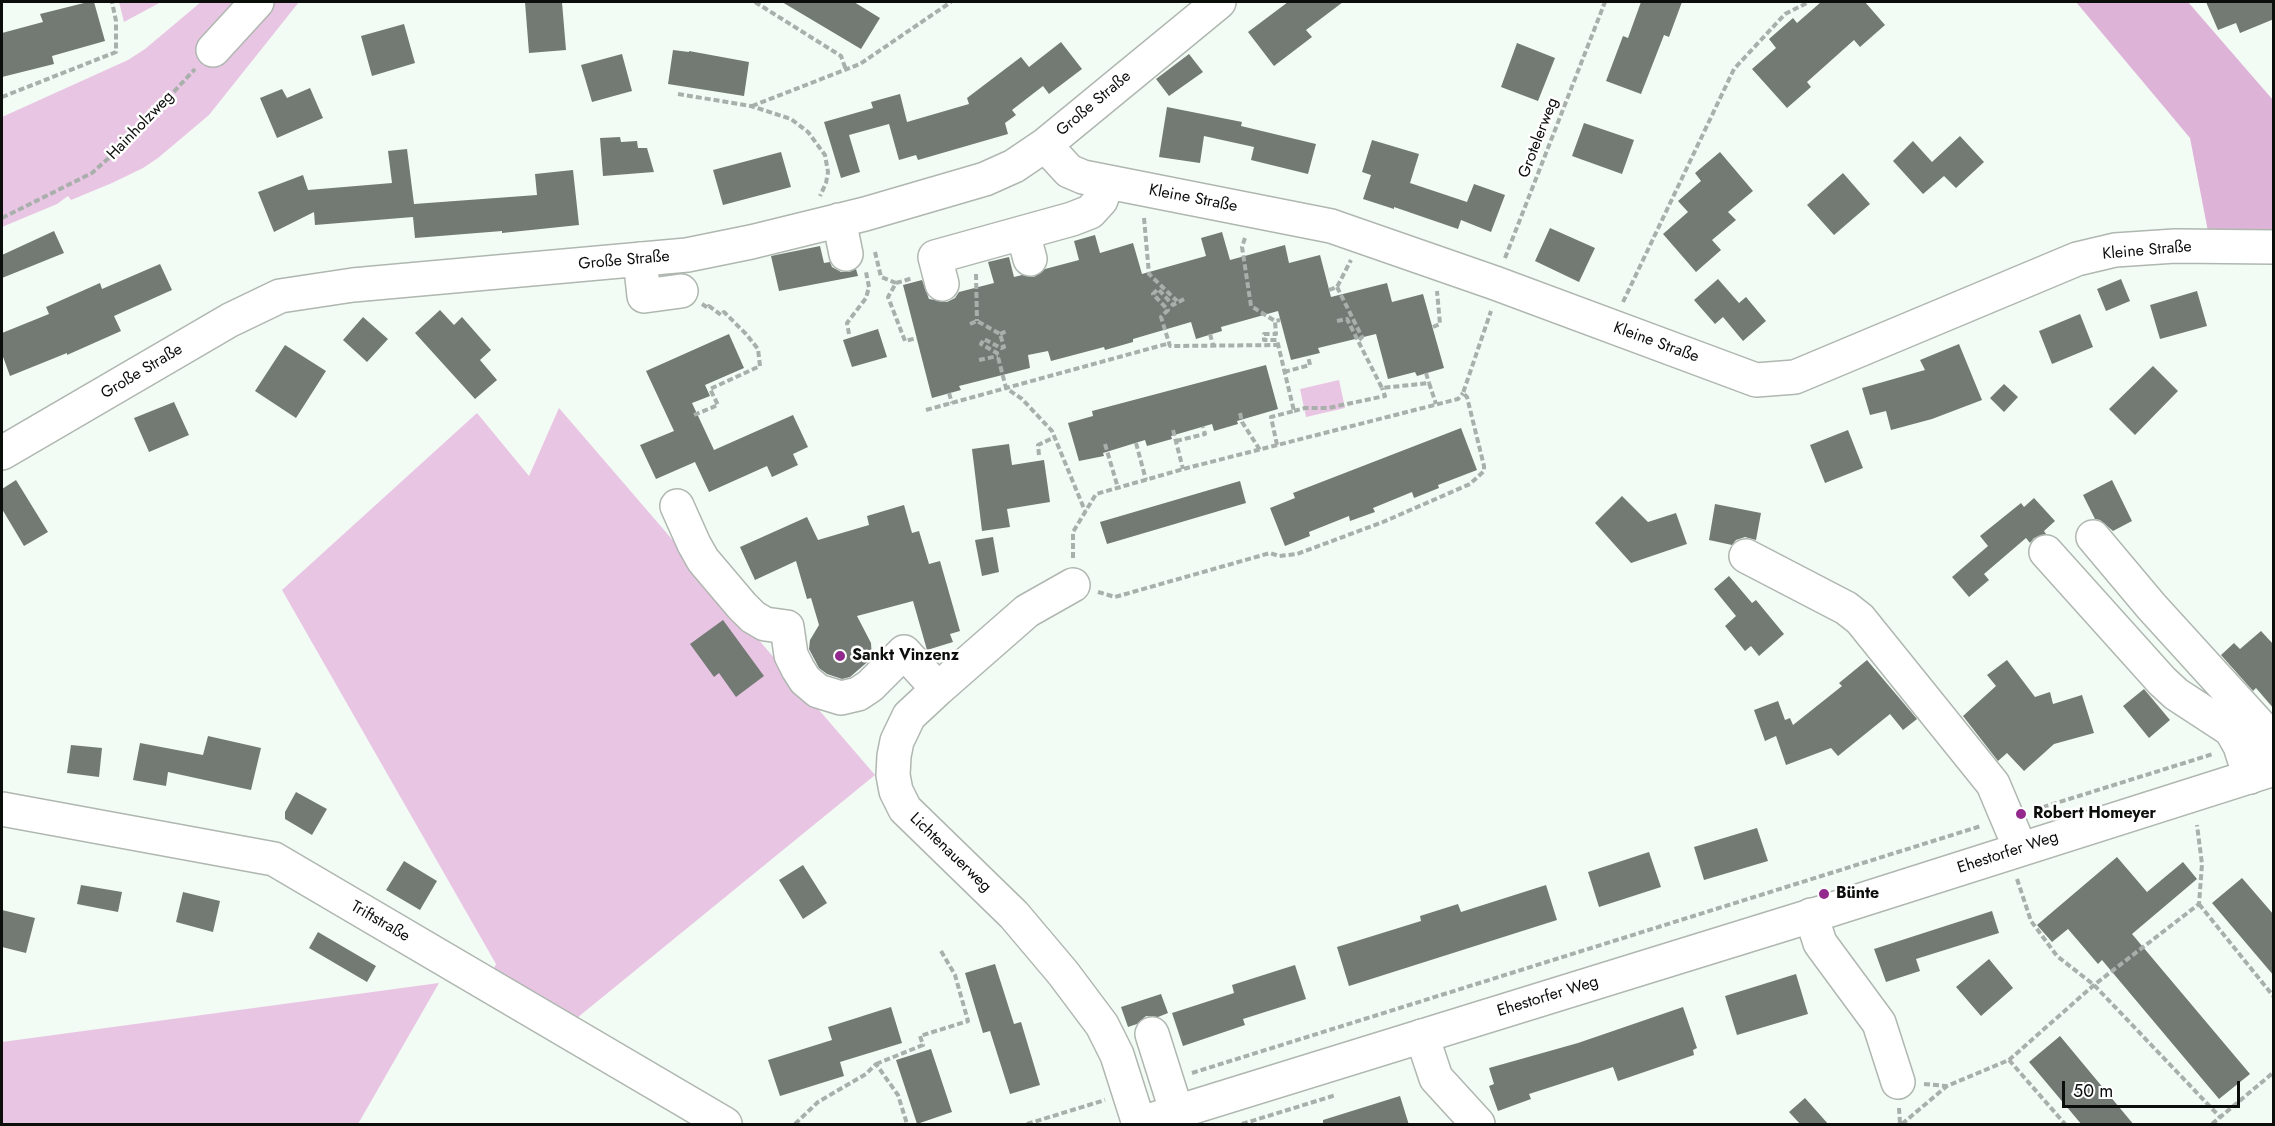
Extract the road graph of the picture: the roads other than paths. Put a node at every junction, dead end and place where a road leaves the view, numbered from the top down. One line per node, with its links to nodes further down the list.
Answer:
1 (257, 2): 3 (street)
2 (1219, 2): 4 (street, Große Straße)
3 (213, 50)
4 (1045, 145): 5 (street, Kleine Straße); 7 (street, Große Straße)
5 (1107, 182): 6 (street, Kleine Straße); 8 (street)
6 (2274, 248)
7 (640, 259): 9 (street); 10 (street, Große Straße)
8 (942, 284)
9 (681, 291)
10 (2, 453)
11 (677, 506): 16 (street)
12 (2093, 537): 17 (street)
13 (2046, 552): 17 (street)
14 (1746, 556): 19 (street)
15 (1073, 585): 16 (street, Lichtenauerweg)
16 (938, 689): 25 (street, Lichtenauerweg)
17 (2266, 769): 19 (street, Ehestorfer Weg)
18 (2, 809): 26 (street, Triftstraße)
19 (2018, 863): 20 (street, Ehestorfer Weg)
20 (1811, 915): 22 (street, Ehestorfer Weg); 23 (street)
21 (1152, 1034): 24 (street)
22 (1422, 1036): 24 (street, Ehestorfer Weg); 27 (street)
23 (1898, 1082)
24 (1177, 1113): 25 (street, Ehestorfer Weg)
25 (1138, 1124)
26 (724, 1125)
27 (1478, 1125)

